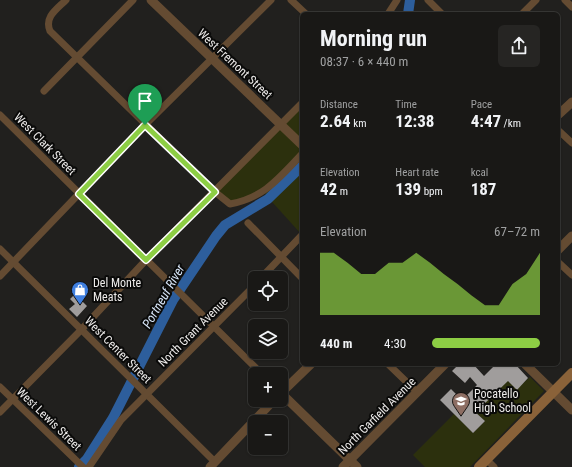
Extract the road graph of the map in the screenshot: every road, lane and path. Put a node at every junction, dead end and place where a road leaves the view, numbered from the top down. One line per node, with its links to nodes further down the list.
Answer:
1 (66, 0): 15 (street)
2 (133, 0): 15 (street)
3 (151, 0): 16 (street, West Fremont Street)
4 (271, 0): 16 (street)
5 (291, 0): 11 (street)
6 (397, 0): 12 (street)
7 (428, 0): 13 (street)
8 (536, 0): 14 (street)
9 (565, 0): 10 (street)
10 (572, 7)
11 (304, 12)
12 (389, 12)
13 (440, 12)
14 (524, 12)
15 (76, 58): 17 (street); 22 (street)
16 (213, 60): 22 (street); 23 (street, West Fremont Street)
17 (44, 91)
18 (572, 102): 20 (street)
19 (300, 105): 23 (street)
20 (560, 113)
21 (0, 115): 29 (street, West Clark Street)
22 (145, 125): 28 (street); 29 (street)
23 (281, 125): 25 (street, West Fremont Street); 28 (street)
24 (560, 132): 26 (street)
25 (300, 143)
26 (572, 143)
27 (300, 156): 28 (street)
28 (215, 192): 36 (street)
29 (79, 194): 36 (street, West Clark Street); 37 (street)
30 (248, 223): 35 (street)
31 (572, 236): 33 (street)
32 (300, 237): 35 (street)
33 (560, 248)
34 (0, 249): 37 (street, West Center Street)
35 (282, 258): 39 (street); 42 (street)
36 (146, 260): 44 (street, West Clark Street); 45 (street)
37 (13, 262): 41 (street); 45 (street, West Center Street)
38 (560, 264): 40 (street)
39 (268, 271)
40 (572, 275)
41 (0, 276)
42 (300, 276)
43 (248, 291): 44 (street, North Grant Avenue)
44 (214, 326): 50 (street, West Clark Street); 56 (street, North Grant Avenue)
45 (81, 330): 56 (street, West Center Street); 57 (street)
46 (309, 366): 53 (street)
47 (390, 366): 54 (street)
48 (443, 366): 54 (street, North Garfield Avenue)
49 (527, 366): 55 (street)
50 (255, 367)
51 (572, 373): 55 (main road)
52 (0, 386): 57 (street, West Lewis Street)
53 (288, 386)
54 (417, 392): 62 (street, North Garfield Avenue)
55 (553, 392): 60 (street); 64 (main road)
56 (146, 395): 63 (street, West Center Street); 66 (street, North Grant Avenue)
57 (13, 399): 61 (street); 65 (street, West Lewis Street)
58 (288, 400): 62 (street)
59 (268, 407): 63 (street)
60 (572, 410)
61 (0, 412)
62 (350, 460): 67 (street, North Garfield Avenue); 68 (street)
63 (215, 465)
64 (487, 465)
65 (82, 467)
66 (88, 467)
67 (343, 467)
68 (357, 467)

